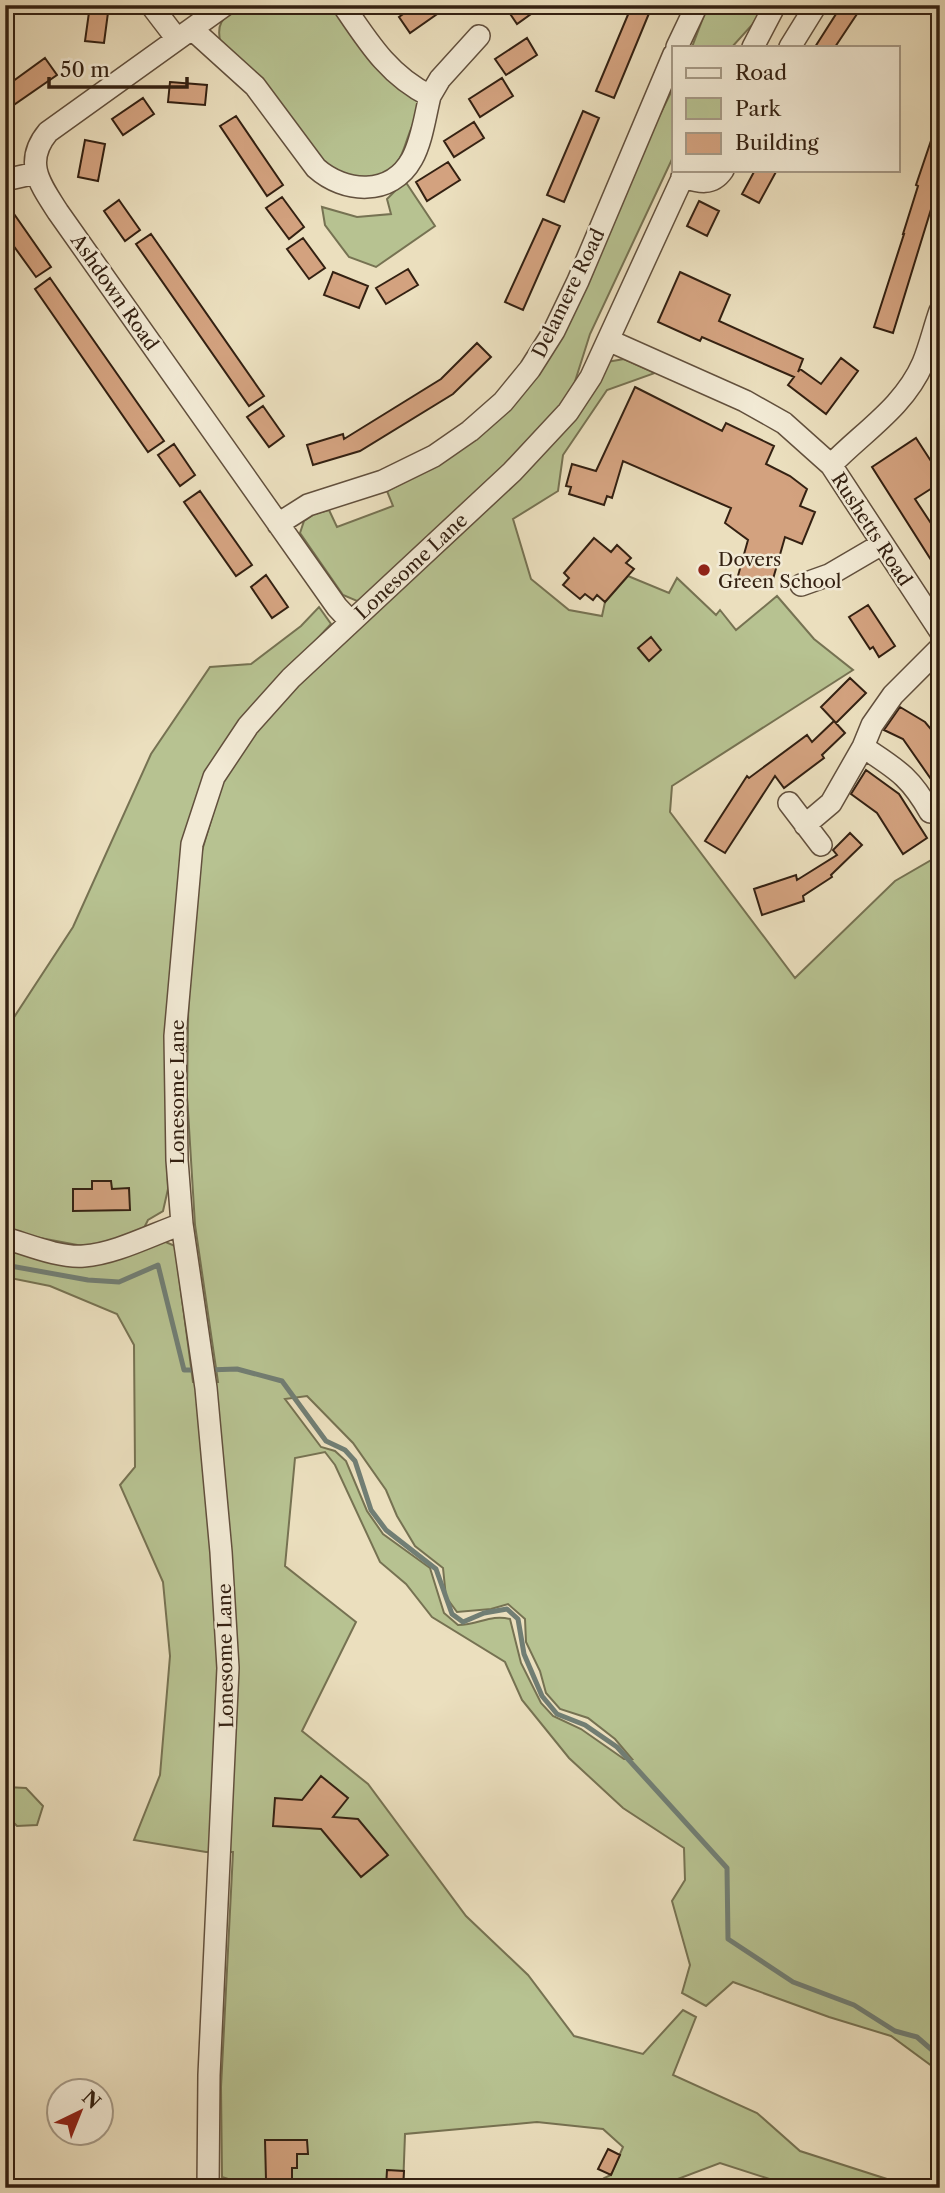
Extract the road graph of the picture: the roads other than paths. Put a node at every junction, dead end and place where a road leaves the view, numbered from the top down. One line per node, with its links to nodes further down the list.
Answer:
1 (151, 5): 7 (street)
2 (225, 5): 7 (street)
3 (343, 5): 13 (street)
4 (697, 5): 9 (street)
5 (775, 5): 10 (street)
6 (816, 5): 11 (street)
7 (184, 34): 13 (street); 15 (street)
8 (479, 36): 13 (street)
9 (677, 46)
10 (755, 46)
11 (791, 46)
12 (672, 59): 21 (street, Delamere Road)
13 (430, 96)
14 (721, 172): 16 (street)
15 (36, 173): 17 (street); 21 (street, Ashdown Road)
16 (684, 173): 19 (street, Lonesome Lane)
17 (6, 179)
18 (940, 311): 20 (street)
19 (608, 340): 20 (street, Rushetts Road); 24 (street, Lonesome Lane)
20 (831, 465): 22 (street, Rushetts Road)
21 (278, 524): 24 (street, Ashdown Road)
22 (881, 544): 23 (street); 25 (street, Rushetts Road)
23 (802, 585)
24 (351, 622): 32 (street, Lonesome Lane)
25 (940, 631)
26 (940, 648): 27 (street)
27 (863, 747): 29 (street); 30 (street)
28 (789, 803): 30 (street)
29 (930, 812)
30 (805, 825): 31 (street)
31 (821, 845)
32 (182, 1224): 33 (street); 34 (street, Lonesome Lane)
33 (5, 1238)
34 (208, 2188)

